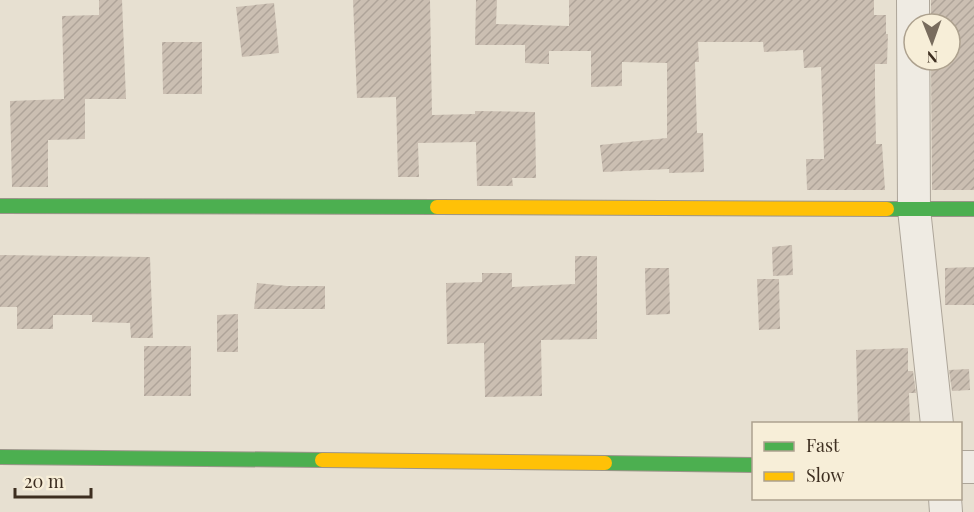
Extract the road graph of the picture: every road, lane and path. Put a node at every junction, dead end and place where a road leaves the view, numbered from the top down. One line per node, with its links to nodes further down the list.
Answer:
1 (913, 0): 3 (street)
2 (0, 206): 3 (street)
3 (914, 209): 4 (street); 5 (street)
4 (974, 209)
5 (937, 422)
6 (0, 457): 7 (street)
7 (752, 465)

